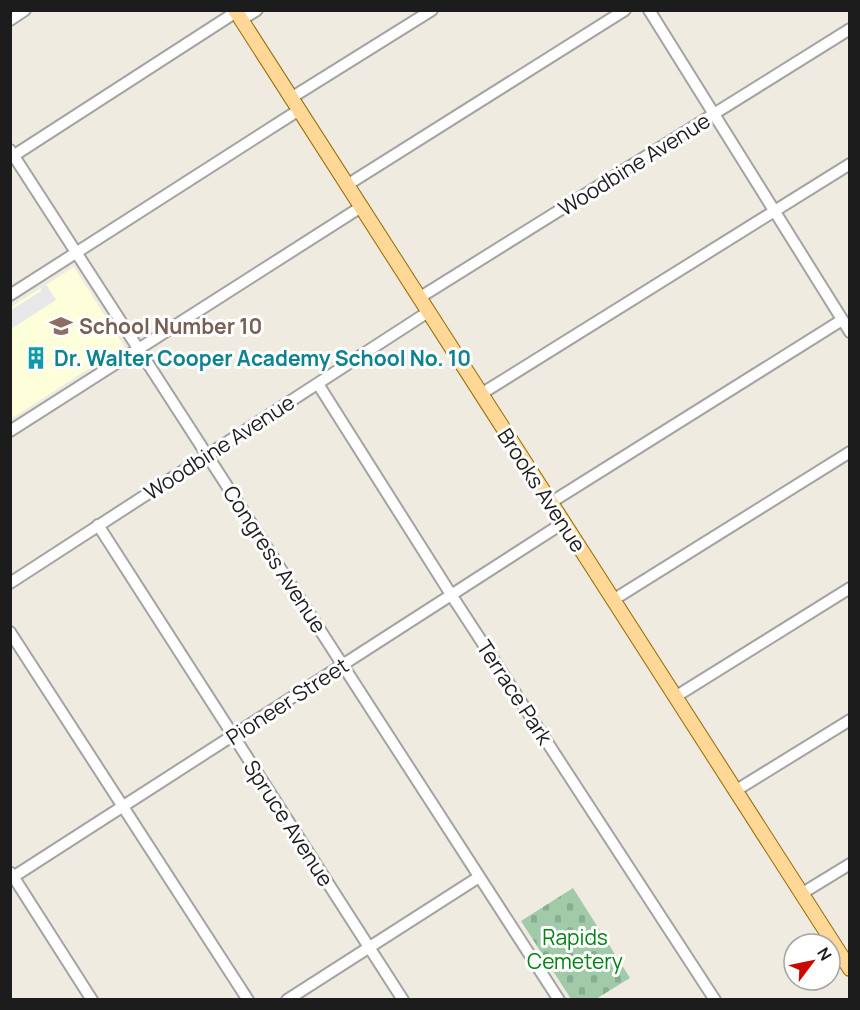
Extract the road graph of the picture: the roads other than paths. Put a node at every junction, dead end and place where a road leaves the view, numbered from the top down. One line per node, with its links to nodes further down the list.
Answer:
1 (25, 10): 7 (street)
2 (257, 10): 6 (street)
3 (432, 10): 9 (street)
4 (625, 10): 13 (street)
5 (649, 10): 10 (street)
6 (237, 14): 9 (main road, Brooks Avenue); 11 (street)
7 (10, 20)
8 (849, 29): 10 (street, Woodbine Avenue)
9 (295, 104): 13 (main road, Brooks Avenue); 16 (street)
10 (714, 114): 15 (street); 18 (street, Woodbine Avenue)
11 (12, 155): 16 (street, Congress Avenue)
12 (849, 164): 15 (street)
13 (347, 185): 14 (main road, Brooks Avenue)
14 (361, 207): 18 (main road, Brooks Avenue); 22 (street)
15 (774, 211): 20 (street); 24 (street)
16 (78, 252): 17 (street); 22 (street, Congress Avenue)
17 (10, 295)
18 (419, 298): 19 (main road, Brooks Avenue)
19 (428, 312): 23 (street, Woodbine Avenue); 24 (main road, Brooks Avenue)
20 (842, 320): 21 (street); 28 (street)
21 (849, 332)
22 (139, 348): 25 (street); 27 (street, Congress Avenue)
23 (318, 384): 27 (street, Woodbine Avenue); 33 (street, Terrace Park)
24 (481, 394): 28 (main road, Brooks Avenue)
25 (10, 431)
26 (849, 452): 34 (street)
27 (208, 455): 30 (street, Woodbine Avenue); 36 (street, Congress Avenue)
28 (550, 502): 29 (main road, Brooks Avenue)
29 (563, 523): 33 (street, Pioneer Street); 34 (main road, Brooks Avenue)
30 (98, 525): 31 (street, Woodbine Avenue); 39 (street, Spruce Avenue)
31 (10, 583)
32 (849, 588): 37 (street)
33 (452, 596): 36 (street, Pioneer Street); 53 (street, Terrace Park)
34 (613, 600): 37 (main road, Brooks Avenue)
35 (10, 632): 41 (street)
36 (343, 665): 39 (street, Pioneer Street); 44 (street, Congress Avenue)
37 (675, 697): 40 (main road, Brooks Avenue)
38 (849, 720): 40 (street)
39 (233, 735): 41 (street, Pioneer Street); 46 (street, Spruce Avenue)
40 (735, 791): 45 (main road, Brooks Avenue)
41 (124, 806): 43 (street, Pioneer Street); 49 (street)
42 (849, 864): 45 (street)
43 (11, 876): 48 (street)
44 (478, 876): 46 (street); 52 (street, Congress Avenue)
45 (801, 894): 47 (main road, Brooks Avenue)
46 (368, 946): 50 (street); 51 (street, Spruce Avenue)
47 (849, 969)
48 (92, 999)
49 (248, 999)
50 (287, 999)
51 (403, 999)
52 (559, 999)
53 (715, 999)

